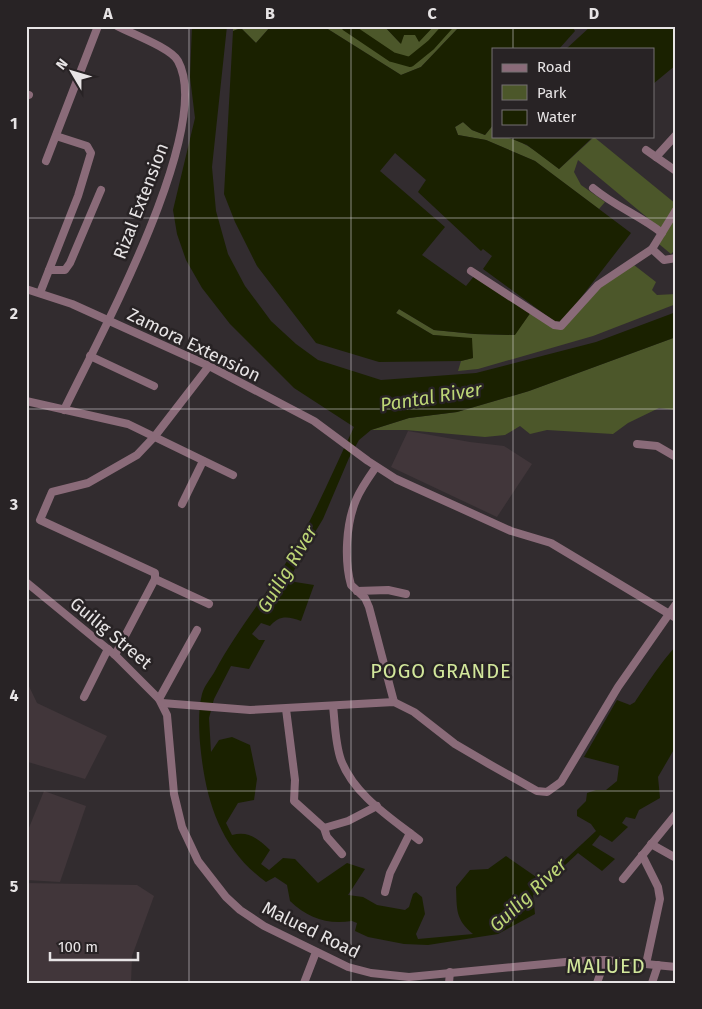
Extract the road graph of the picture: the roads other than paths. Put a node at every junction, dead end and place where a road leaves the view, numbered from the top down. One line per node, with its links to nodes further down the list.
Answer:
1 (98, 26): 4 (street)
2 (116, 26): 19 (street, Rizal Extension)
3 (676, 135): 6 (street)
4 (56, 136): 7 (street); 15 (street)
5 (646, 150): 6 (street)
6 (656, 157): 8 (street)
7 (46, 161)
8 (676, 171)
9 (593, 188): 12 (street)
10 (101, 190): 15 (street)
11 (676, 210): 12 (street)
12 (662, 233): 13 (street)
13 (652, 249): 14 (street); 16 (street)
14 (676, 258)
15 (49, 270): 18 (street)
16 (471, 271)
17 (26, 289): 18 (street, Zamora Extension)
18 (40, 293): 19 (street, Zamora Extension)
19 (107, 320): 20 (street, Rizal Extension); 21 (street, Zamora Extension)
20 (90, 356): 22 (street); 24 (street, Rizal Extension)
21 (209, 366): 25 (street); 29 (street, Zamora Extension)
22 (154, 386)
23 (26, 402): 24 (street)
24 (64, 410): 25 (street)
25 (155, 436): 28 (street); 32 (street)
26 (637, 444): 27 (street)
27 (676, 457)
28 (203, 461): 30 (street); 31 (street)
29 (376, 467): 34 (street); 38 (street, Zamora Extension)
30 (233, 475)
31 (182, 504)
32 (155, 579): 36 (street); 41 (street)
33 (26, 582): 40 (street, Guilig Street)
34 (357, 591): 35 (street); 44 (street)
35 (406, 594)
36 (209, 604)
37 (676, 604): 38 (street)
38 (672, 616): 44 (street)
39 (197, 630): 43 (street)
40 (108, 649): 41 (street, Guilig Street); 42 (street)
41 (115, 655): 43 (street, Guilig Street)
42 (84, 697)
43 (161, 701): 46 (street); 47 (street, Guilig Street)
44 (394, 702): 45 (street)
45 (333, 706): 46 (street); 48 (street)
46 (286, 709): 50 (street)
47 (166, 715): 59 (street, Malued Road)
48 (377, 806): 50 (street); 51 (street)
49 (676, 814): 53 (street)
50 (324, 828): 54 (street)
51 (410, 833): 52 (street); 58 (street)
52 (419, 840)
53 (651, 844): 55 (street); 56 (street)
54 (342, 854)
55 (642, 855): 57 (street); 61 (street)
56 (676, 858)
57 (623, 879)
58 (385, 892)
59 (316, 952): 65 (street, Malued Road); 66 (street)
60 (604, 960): 61 (street, Malued Road); 64 (street, Malued Road); 69 (street)
61 (646, 964): 62 (street, Malued Road)
62 (658, 965): 63 (street, Malued Road); 70 (street)
63 (676, 967)
64 (450, 972): 65 (street, Malued Road); 68 (street)
65 (371, 973): 67 (street)
66 (304, 983)
67 (369, 983)
68 (448, 983)
69 (597, 983)
70 (652, 983)

